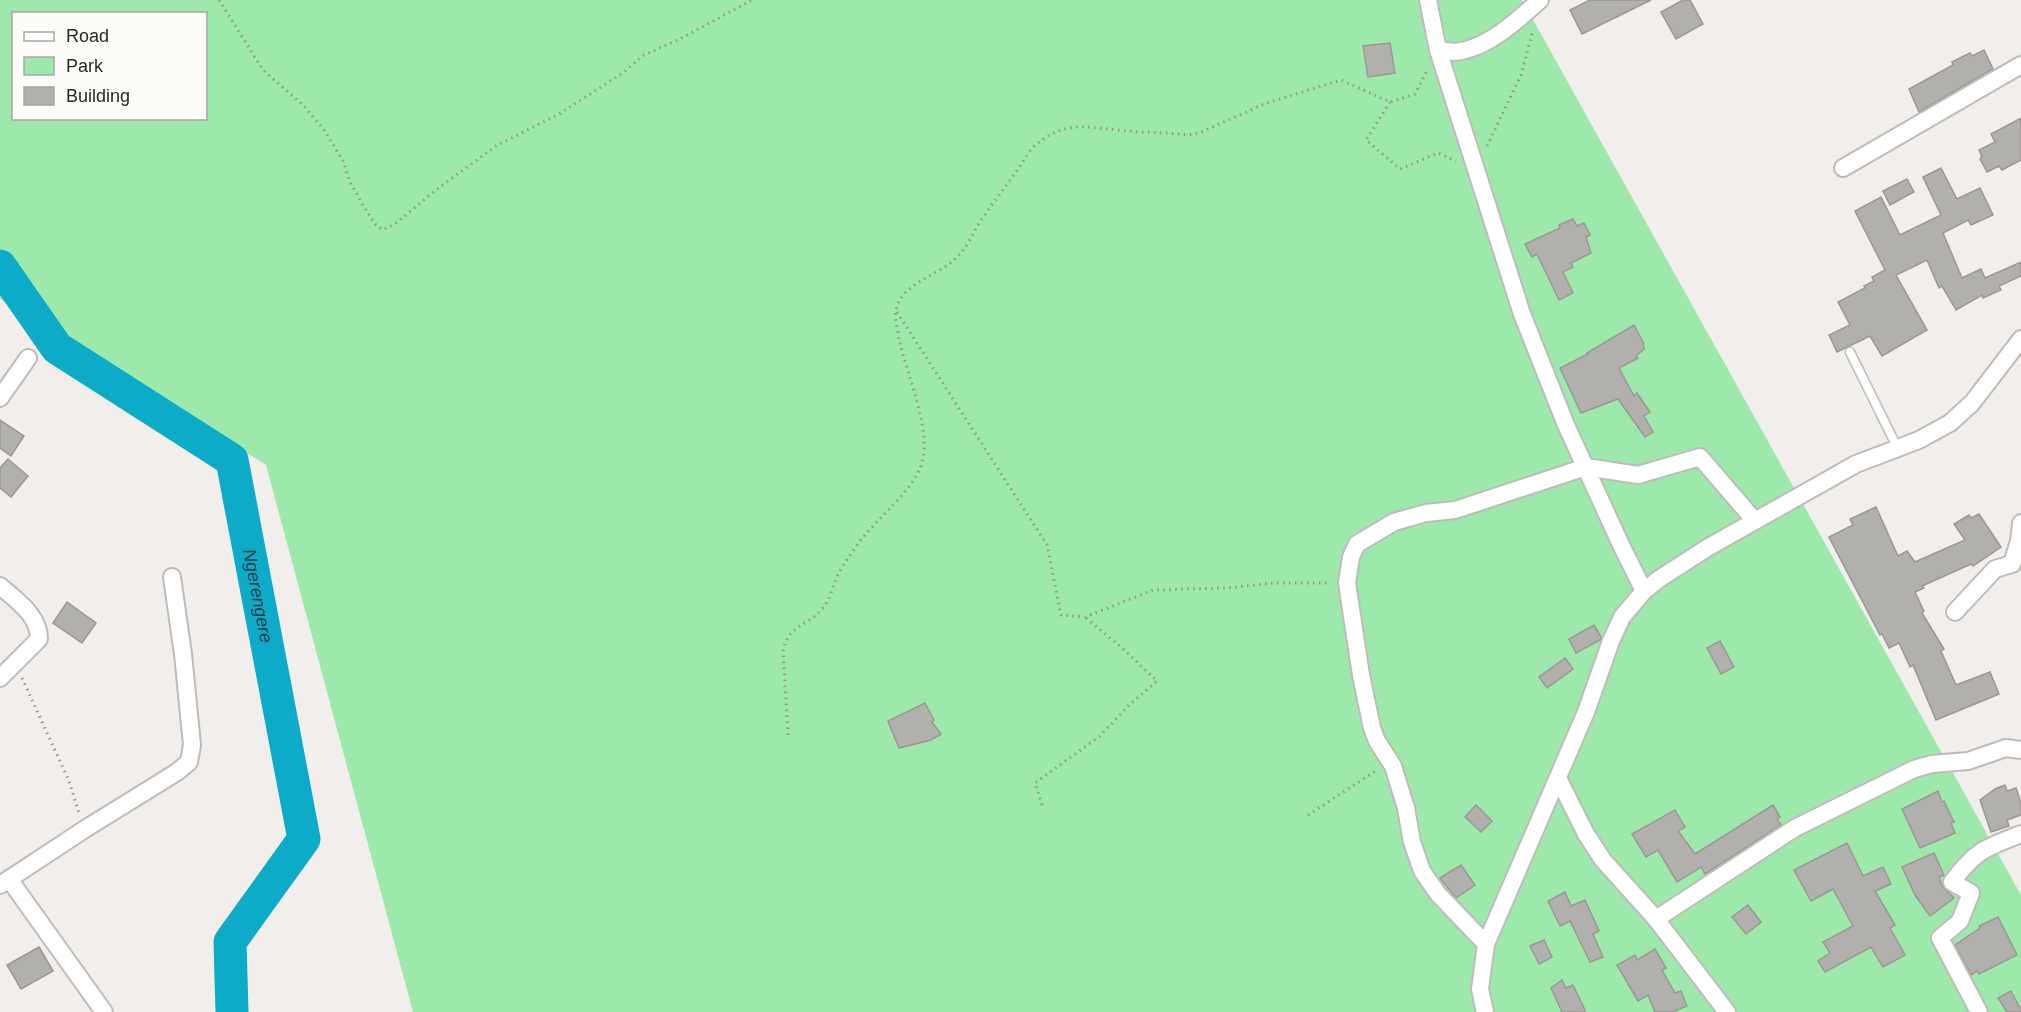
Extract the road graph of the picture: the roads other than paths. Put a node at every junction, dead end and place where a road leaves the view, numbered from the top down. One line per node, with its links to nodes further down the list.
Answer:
1 (1428, 0): 3 (street)
2 (1540, 0): 3 (street)
3 (1438, 50): 11 (street)
4 (2021, 65): 5 (street)
5 (1843, 168)
6 (2021, 339): 10 (street)
7 (1850, 352): 10 (lane)
8 (28, 358): 9 (street)
9 (0, 398)
10 (1897, 447): 12 (street)
11 (1586, 467): 12 (street); 16 (street); 24 (street)
12 (1755, 521): 16 (street)
13 (2021, 523): 17 (street)
14 (172, 577): 22 (street)
15 (0, 586): 18 (street)
16 (1644, 591): 20 (street)
17 (1955, 612)
18 (0, 678)
19 (2021, 750): 23 (street)
20 (1558, 778): 23 (street); 24 (street)
21 (2021, 834): 28 (street)
22 (5, 882): 25 (street)
23 (1656, 919): 27 (street)
24 (1486, 944): 26 (street)
25 (104, 1012)
26 (1485, 1012)
27 (1726, 1012)
28 (1979, 1012)

